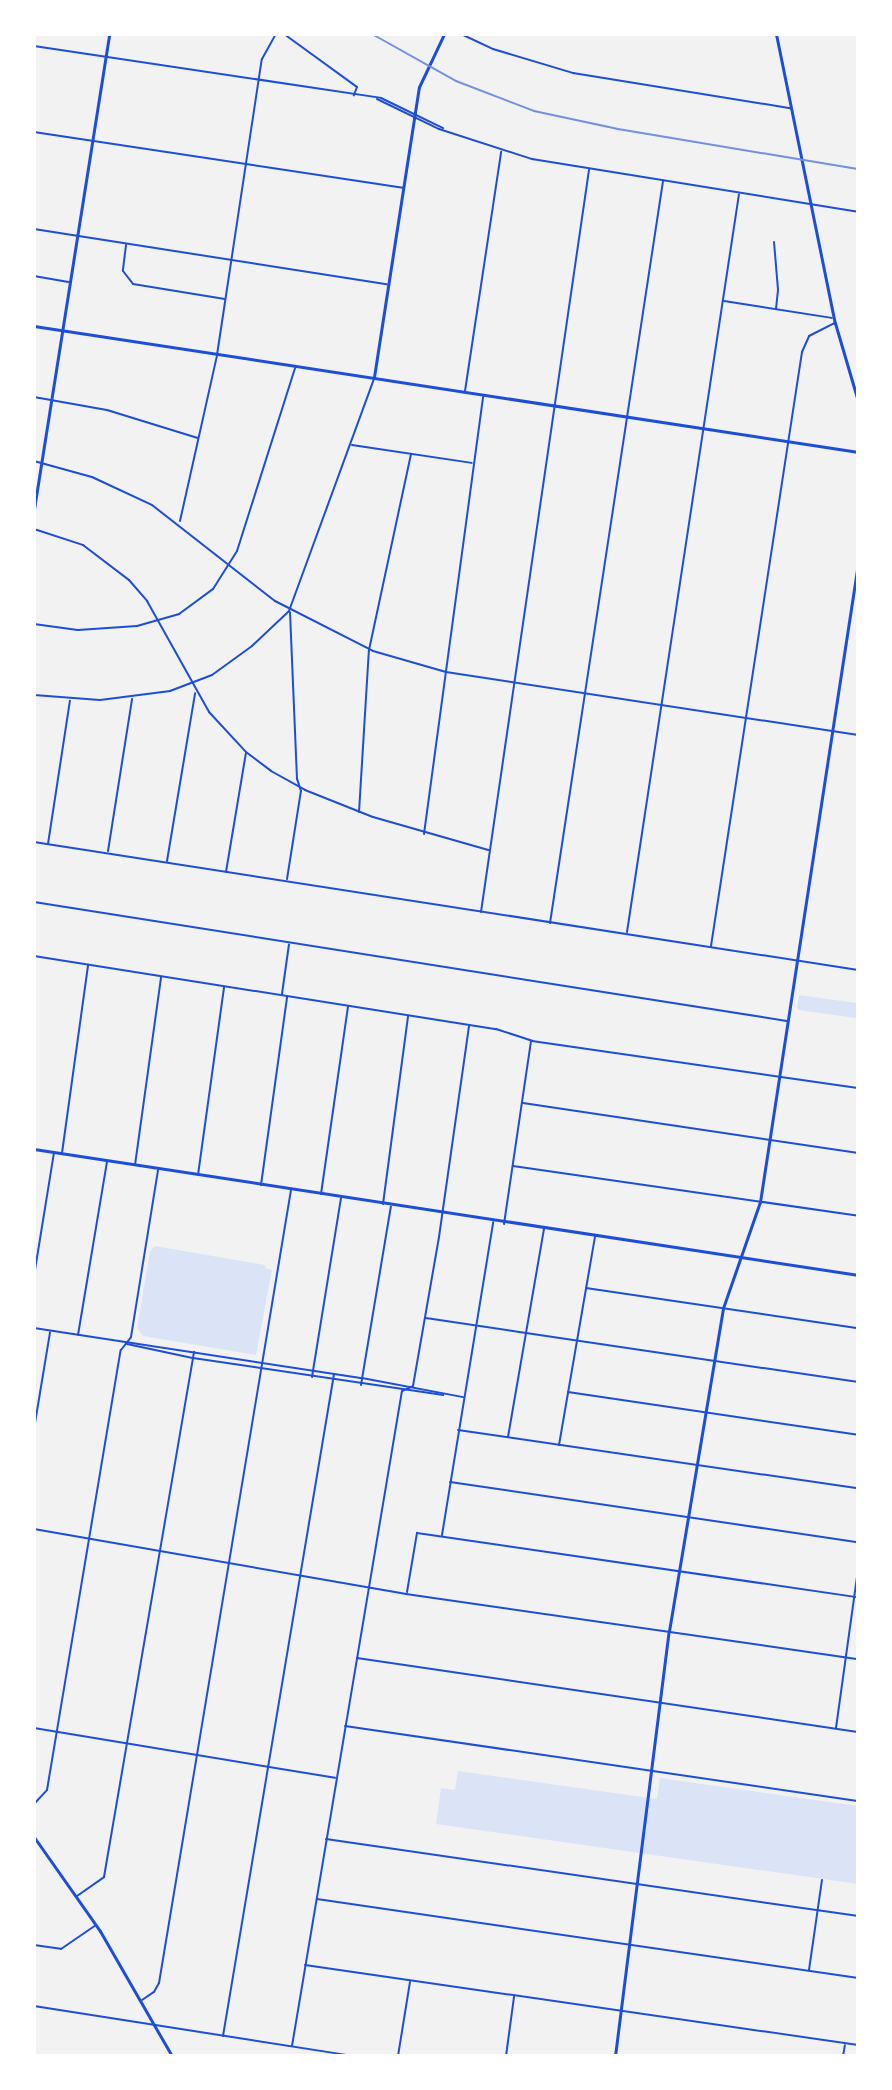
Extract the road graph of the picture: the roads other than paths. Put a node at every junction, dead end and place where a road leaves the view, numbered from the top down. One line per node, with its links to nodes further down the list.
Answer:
1 (109, 34): 9 (street)
2 (276, 34): 10 (street)
3 (284, 34): 11 (street)
4 (444, 34): 13 (street)
5 (461, 34): 12 (street)
6 (770, 34): 7 (street)
7 (776, 35): 12 (street)
8 (34, 46): 9 (street)
9 (105, 57): 10 (street); 15 (street)
10 (259, 80): 11 (street); 17 (street)
11 (354, 95): 13 (street)
12 (791, 108): 22 (street)
13 (414, 114): 16 (street); 20 (street)
14 (34, 132): 15 (street)
15 (93, 141): 17 (street); 25 (street)
16 (501, 151): 18 (street); 41 (street)
17 (246, 164): 20 (street); 28 (street)
18 (589, 170): 19 (street); 46 (street)
19 (663, 181): 21 (street); 47 (street)
20 (403, 188): 31 (street)
21 (739, 194): 22 (street); 33 (street)
22 (811, 205): 23 (street); 35 (street)
23 (858, 212)
24 (34, 229): 25 (street)
25 (77, 236): 27 (street); 30 (street)
26 (774, 242): 34 (street)
27 (127, 244): 28 (street); 32 (street)
28 (231, 260): 31 (street); 32 (street)
29 (34, 276): 30 (street)
30 (70, 282): 37 (street)
31 (388, 284): 40 (street)
32 (225, 299): 38 (street)
33 (723, 301): 34 (street); 48 (street)
34 (776, 309): 35 (street)
35 (835, 320): 45 (street); 50 (street)
36 (34, 326): 37 (street)
37 (62, 330): 38 (street); 44 (street)
38 (217, 355): 39 (street); 49 (street)
39 (295, 367): 40 (street); 61 (street)
40 (374, 379): 41 (street); 51 (street)
41 (465, 393): 42 (street)
42 (483, 395): 46 (street); 56 (street)
43 (34, 397): 44 (street)
44 (52, 400): 49 (street); 55 (street)
45 (858, 401)
46 (553, 406): 47 (street); 67 (street)
47 (627, 417): 48 (street); 70 (street)
48 (704, 429): 50 (street); 74 (street)
49 (198, 438): 58 (street)
50 (787, 441): 52 (street); 75 (street)
51 (350, 445): 53 (street); 62 (street)
52 (858, 452)
53 (411, 454): 56 (street); 65 (street)
54 (34, 461): 55 (street)
55 (42, 463): 57 (street); 58 (street)
56 (474, 464): 66 (street)
57 (34, 509)
58 (179, 523): 61 (street)
59 (34, 529): 63 (street)
60 (858, 563): 76 (street)
61 (230, 566): 62 (street); 63 (street)
62 (289, 611): 65 (street); 68 (street); 79 (street)
63 (159, 621): 64 (street); 68 (street)
64 (34, 624)
65 (369, 650): 66 (street); 80 (street)
66 (446, 672): 67 (street); 81 (street)
67 (512, 683): 70 (street); 84 (street)
68 (190, 684): 69 (street); 72 (street)
69 (195, 692): 78 (street); 86 (street)
70 (585, 694): 74 (street); 91 (street)
71 (34, 695): 73 (street)
72 (132, 698): 73 (street); 85 (street)
73 (71, 700): 83 (street)
74 (661, 705): 75 (street); 92 (street)
75 (745, 718): 76 (street); 94 (street)
76 (833, 732): 77 (street); 96 (street)
77 (858, 735)
78 (246, 752): 79 (street); 87 (street)
79 (300, 787): 80 (street); 88 (street)
80 (359, 812): 81 (street)
81 (424, 834): 84 (street)
82 (34, 842): 83 (street)
83 (48, 844): 85 (street)
84 (490, 850): 90 (street)
85 (107, 853): 86 (street)
86 (167, 863): 87 (street)
87 (226, 872): 88 (street)
88 (286, 881): 90 (street)
89 (34, 902): 93 (street)
90 (481, 912): 91 (street)
91 (550, 923): 92 (street)
92 (626, 934): 94 (street)
93 (289, 942): 101 (street); 105 (street)
94 (710, 947): 96 (street)
95 (34, 956): 97 (street)
96 (798, 961): 98 (street); 105 (street)
97 (89, 964): 99 (street); 114 (street)
98 (858, 970)
99 (161, 976): 100 (street); 117 (street)
100 (224, 986): 101 (street); 120 (street)
101 (282, 995): 102 (street)
102 (287, 996): 103 (street); 121 (street)
103 (348, 1006): 104 (street); 123 (street)
104 (408, 1015): 106 (street); 126 (street)
105 (788, 1021): 108 (street)
106 (469, 1025): 107 (street); 128 (street)
107 (532, 1041): 108 (street); 110 (street)
108 (780, 1077): 109 (street); 111 (street)
109 (858, 1088)
110 (523, 1103): 111 (street); 118 (street)
111 (770, 1140): 115 (street); 125 (street)
112 (34, 1149): 113 (street)
113 (55, 1152): 114 (street); 136 (street)
114 (62, 1153): 116 (street)
115 (858, 1153)
116 (108, 1160): 117 (street); 145 (street)
117 (135, 1165): 119 (street)
118 (513, 1166): 125 (street); 131 (street)
119 (159, 1169): 120 (street); 147 (street)
120 (198, 1175): 121 (street)
121 (261, 1185): 122 (street)
122 (291, 1190): 123 (street); 151 (street)
123 (321, 1194): 124 (street)
124 (341, 1198): 126 (street); 153 (street)
125 (760, 1202): 129 (street); 134 (street)
126 (383, 1204): 127 (street)
127 (391, 1206): 128 (street); 156 (street)
128 (442, 1214): 130 (street); 139 (street)
129 (858, 1216)
130 (493, 1222): 131 (street); 140 (street)
131 (504, 1224): 132 (street)
132 (544, 1229): 133 (street); 144 (street)
133 (595, 1237): 134 (street); 137 (street)
134 (742, 1258): 135 (street); 138 (street)
135 (858, 1275)
136 (34, 1276)
137 (586, 1288): 138 (street); 146 (street)
138 (723, 1308): 142 (street); 150 (street)
139 (424, 1318): 140 (street); 160 (street)
140 (475, 1326): 144 (street); 164 (street)
141 (34, 1328): 143 (street)
142 (858, 1328)
143 (50, 1331): 145 (street); 166 (street)
144 (526, 1333): 146 (street); 169 (street)
145 (78, 1335): 147 (street)
146 (577, 1340): 150 (street); 162 (street)
147 (126, 1343): 148 (street); 149 (street); 177 (street)
148 (194, 1352): 149 (street); 151 (street)
149 (193, 1358): 152 (street); 179 (street)
150 (714, 1360): 158 (street); 165 (street)
151 (264, 1363): 152 (street); 153 (street)
152 (262, 1369): 155 (street); 180 (street)
153 (313, 1370): 154 (street); 155 (street)
154 (334, 1374): 156 (street); 157 (street)
155 (312, 1377): 157 (street)
156 (362, 1378): 159 (street); 160 (street)
157 (333, 1380): 159 (street); 183 (street)
158 (858, 1382)
159 (361, 1385): 161 (street)
160 (413, 1386): 161 (street); 163 (street)
161 (402, 1391): 163 (street); 184 (street)
162 (568, 1392): 165 (street); 170 (street)
163 (446, 1395): 164 (street)
164 (463, 1397): 167 (street)
165 (705, 1413): 168 (street); 171 (street)
166 (34, 1429)
167 (458, 1430): 169 (street); 172 (street)
168 (858, 1435)
169 (508, 1437): 170 (street)
170 (559, 1445): 171 (street)
171 (697, 1465): 173 (street); 174 (street)
172 (450, 1482): 174 (street); 176 (street)
173 (858, 1488)
174 (688, 1517): 178 (street); 182 (street)
175 (34, 1529): 177 (street)
176 (441, 1536): 182 (street); 185 (street)
177 (90, 1539): 179 (street); 195 (street)
178 (858, 1542)
179 (160, 1550): 180 (street); 197 (street)
180 (230, 1562): 183 (street); 198 (street)
181 (858, 1570): 186 (street)
182 (679, 1571): 186 (street); 187 (street)
183 (300, 1573): 184 (street); 199 (street)
184 (369, 1587): 185 (street); 188 (street)
185 (406, 1594): 187 (street)
186 (856, 1597): 189 (street)
187 (669, 1631): 189 (street); 191 (street)
188 (357, 1658): 191 (street); 192 (street)
189 (845, 1658): 190 (street); 194 (street)
190 (858, 1659)
191 (659, 1702): 194 (street); 200 (street)
192 (345, 1726): 200 (street); 201 (street)
193 (34, 1728): 195 (street)
194 (836, 1728): 196 (street)
195 (57, 1732): 197 (street); 203 (street)
196 (858, 1732)
197 (127, 1744): 198 (street); 208 (street)
198 (198, 1755): 199 (street); 220 (street)
199 (268, 1767): 201 (street); 224 (street)
200 (651, 1770): 202 (street); 207 (street)
201 (336, 1779): 205 (street)
202 (858, 1801)
203 (34, 1804)
204 (34, 1837): 208 (street)
205 (326, 1839): 207 (street); 209 (street)
206 (822, 1880): 210 (street)
207 (639, 1884): 210 (street); 214 (street)
208 (76, 1897): 212 (street)
209 (316, 1899): 214 (street); 215 (street)
210 (818, 1910): 211 (street); 216 (street)
211 (858, 1916)
212 (96, 1925): 213 (street); 220 (street)
213 (34, 1945)
214 (632, 1945): 216 (street); 222 (street)
215 (305, 1965): 218 (street); 227 (street)
216 (809, 1971): 217 (street)
217 (858, 1978)
218 (410, 1981): 219 (street); 231 (street)
219 (514, 1996): 222 (street); 232 (street)
220 (141, 2001): 223 (street)
221 (34, 2006): 223 (street)
222 (622, 2011): 225 (street); 233 (street)
223 (155, 2025): 224 (street); 229 (street)
224 (223, 2036): 227 (street)
225 (845, 2044): 226 (street); 234 (street)
226 (858, 2045)
227 (292, 2046): 228 (street)
228 (330, 2054): 230 (street)
229 (172, 2056)
230 (354, 2056)
231 (398, 2056)
232 (506, 2056)
233 (615, 2056)
234 (843, 2056)

